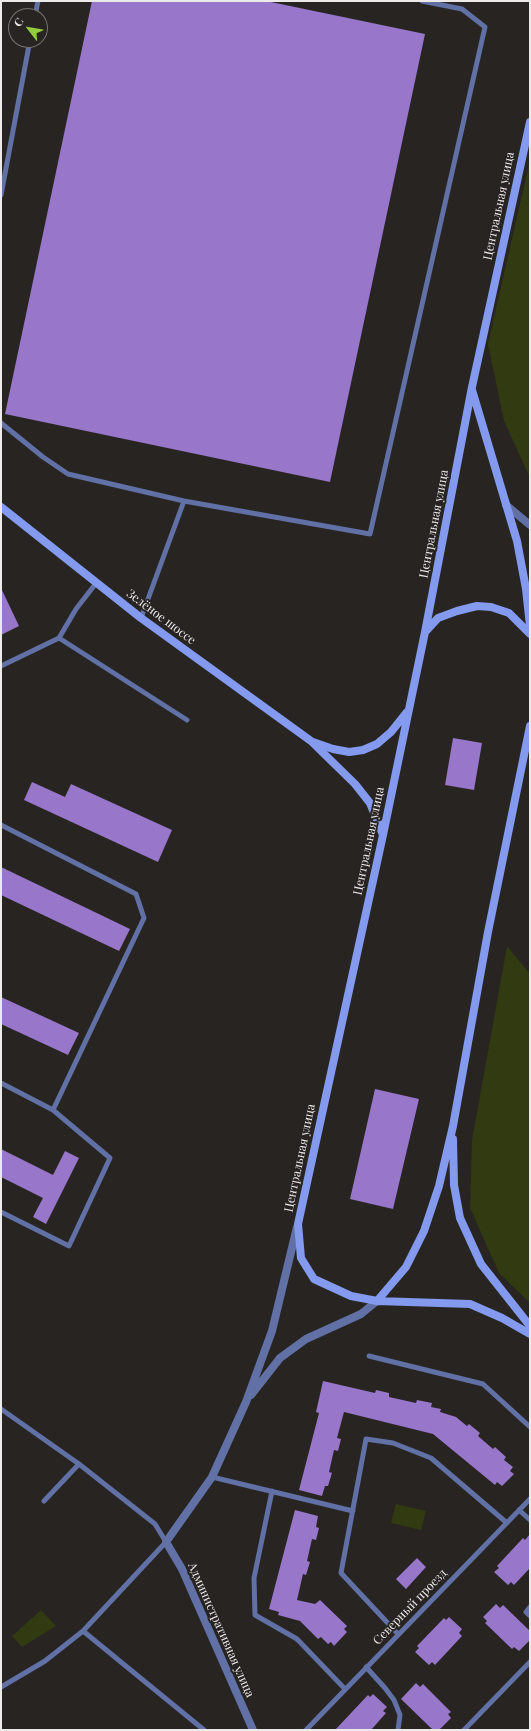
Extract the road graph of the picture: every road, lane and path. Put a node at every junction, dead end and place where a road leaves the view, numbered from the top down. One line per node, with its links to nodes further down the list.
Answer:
1 (422, 1): 7 (lane)
2 (29, 48): 4 (lane)
3 (530, 122): 5 (main road, Центральная улица)
4 (1, 195)
5 (472, 387): 8 (main road); 14 (main road, Центральная улица)
6 (1, 423): 7 (lane)
7 (184, 501): 12 (lane)
8 (506, 505): 10 (street); 13 (main road)
9 (1, 507): 11 (main road, Зелёное шоссе)
10 (530, 525)
11 (97, 582): 12 (main road, Зелёное шоссе); 16 (lane)
12 (141, 618): 21 (main road, Зелёное шоссе)
13 (530, 626)
14 (425, 632): 15 (main road); 18 (main road, Центральная улица)
15 (530, 634)
16 (59, 638): 17 (lane); 19 (lane)
17 (1, 666)
18 (409, 710): 21 (main road); 23 (main road, Центральная улица)
19 (187, 720)
20 (530, 726): 26 (main road)
21 (311, 741): 23 (main road)
22 (1, 825): 25 (lane)
23 (383, 835): 28 (main road, Центральная улица)
24 (1, 1083): 25 (lane)
25 (53, 1110): 27 (lane)
26 (453, 1126): 29 (main road); 30 (main road)
27 (1, 1212)
28 (298, 1224): 29 (main road); 33 (street, Центральная улица)
29 (377, 1301): 31 (main road); 33 (street)
30 (530, 1326)
31 (530, 1334)
32 (369, 1356): 35 (lane)
33 (246, 1402): 37 (street, Центральная улица)
34 (1, 1409): 36 (lane)
35 (530, 1427)
36 (79, 1464): 40 (lane); 45 (lane)
37 (212, 1477): 38 (lane); 45 (street, Центральная улица)
38 (272, 1491): 42 (lane); 53 (lane)
39 (530, 1499): 41 (lane, Северный проезд)
40 (44, 1501)
41 (519, 1510): 43 (lane); 44 (lane, Северный проезд)
42 (353, 1512): 44 (lane); 49 (lane)
43 (530, 1520)
44 (507, 1523): 49 (lane, Северный проезд)
45 (166, 1542): 48 (lane); 54 (street, Административная улица)
46 (530, 1607): 47 (lane)
47 (530, 1616)
48 (83, 1631): 52 (lane); 55 (lane)
49 (398, 1634): 51 (lane, Северный проезд)
50 (530, 1662): 58 (lane)
51 (366, 1667): 53 (lane, Северный проезд); 57 (lane)
52 (1, 1687)
53 (345, 1688): 56 (lane, Северный проезд)
54 (251, 1729)
55 (204, 1730)
56 (306, 1730)
57 (398, 1730)
58 (464, 1730)

